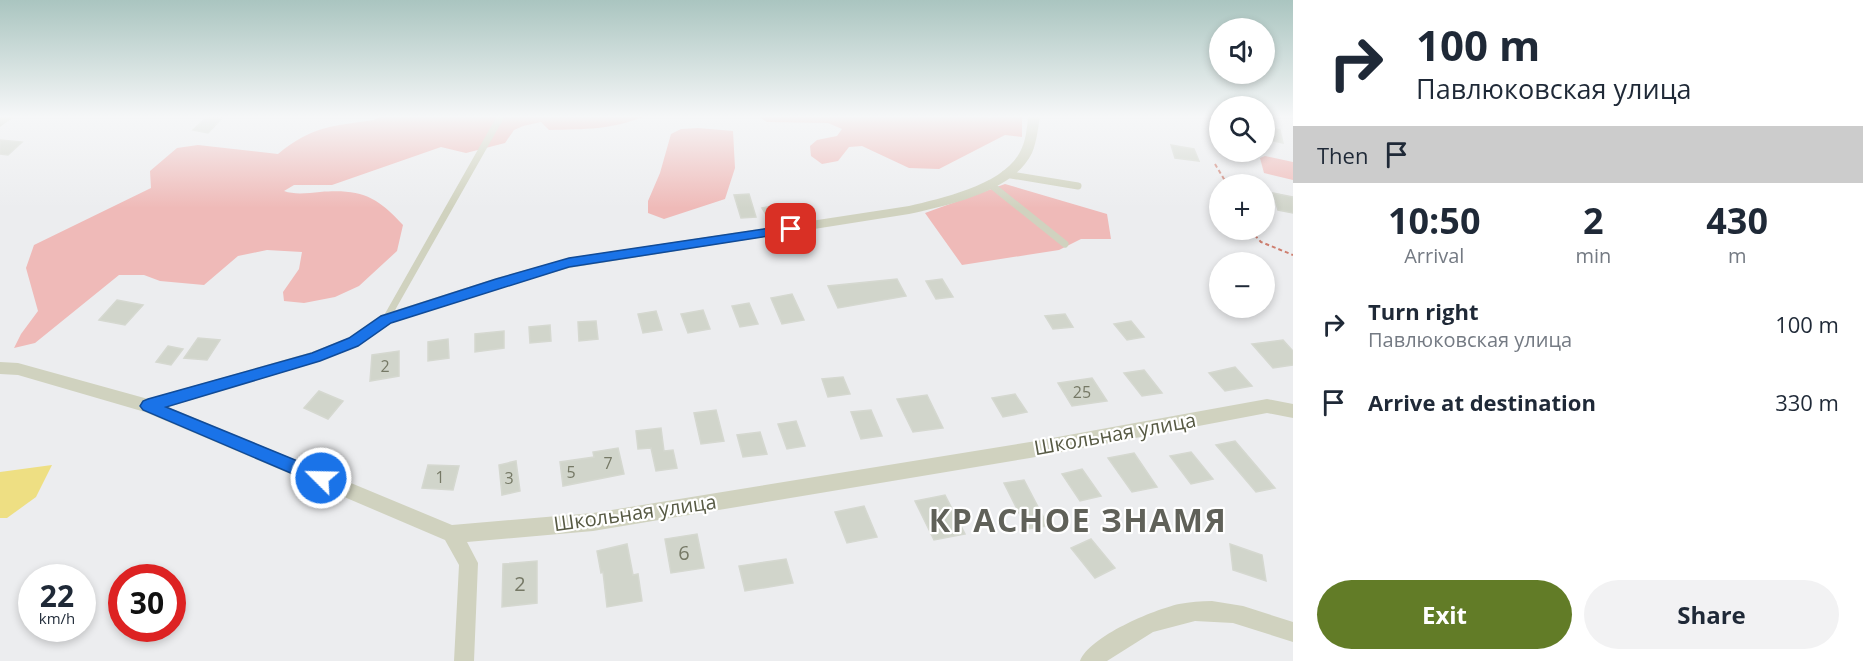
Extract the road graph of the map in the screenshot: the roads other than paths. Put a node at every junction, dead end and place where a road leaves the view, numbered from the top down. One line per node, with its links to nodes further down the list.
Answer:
1 (484, 147): 7 (lane)
2 (1027, 147): 3 (street)
3 (1005, 174): 4 (street); 5 (lane)
4 (990, 184): 6 (lane); 7 (street)
5 (1078, 186)
6 (1065, 244)
7 (386, 319): 9 (street)
8 (0, 368): 9 (street, Школьная улица)
9 (148, 406): 11 (street, Школьная улица)
10 (1293, 411): 11 (street, Школьная улица)
11 (452, 534): 13 (street)
12 (1293, 632): 14 (street)
13 (464, 661)
14 (1090, 661)

